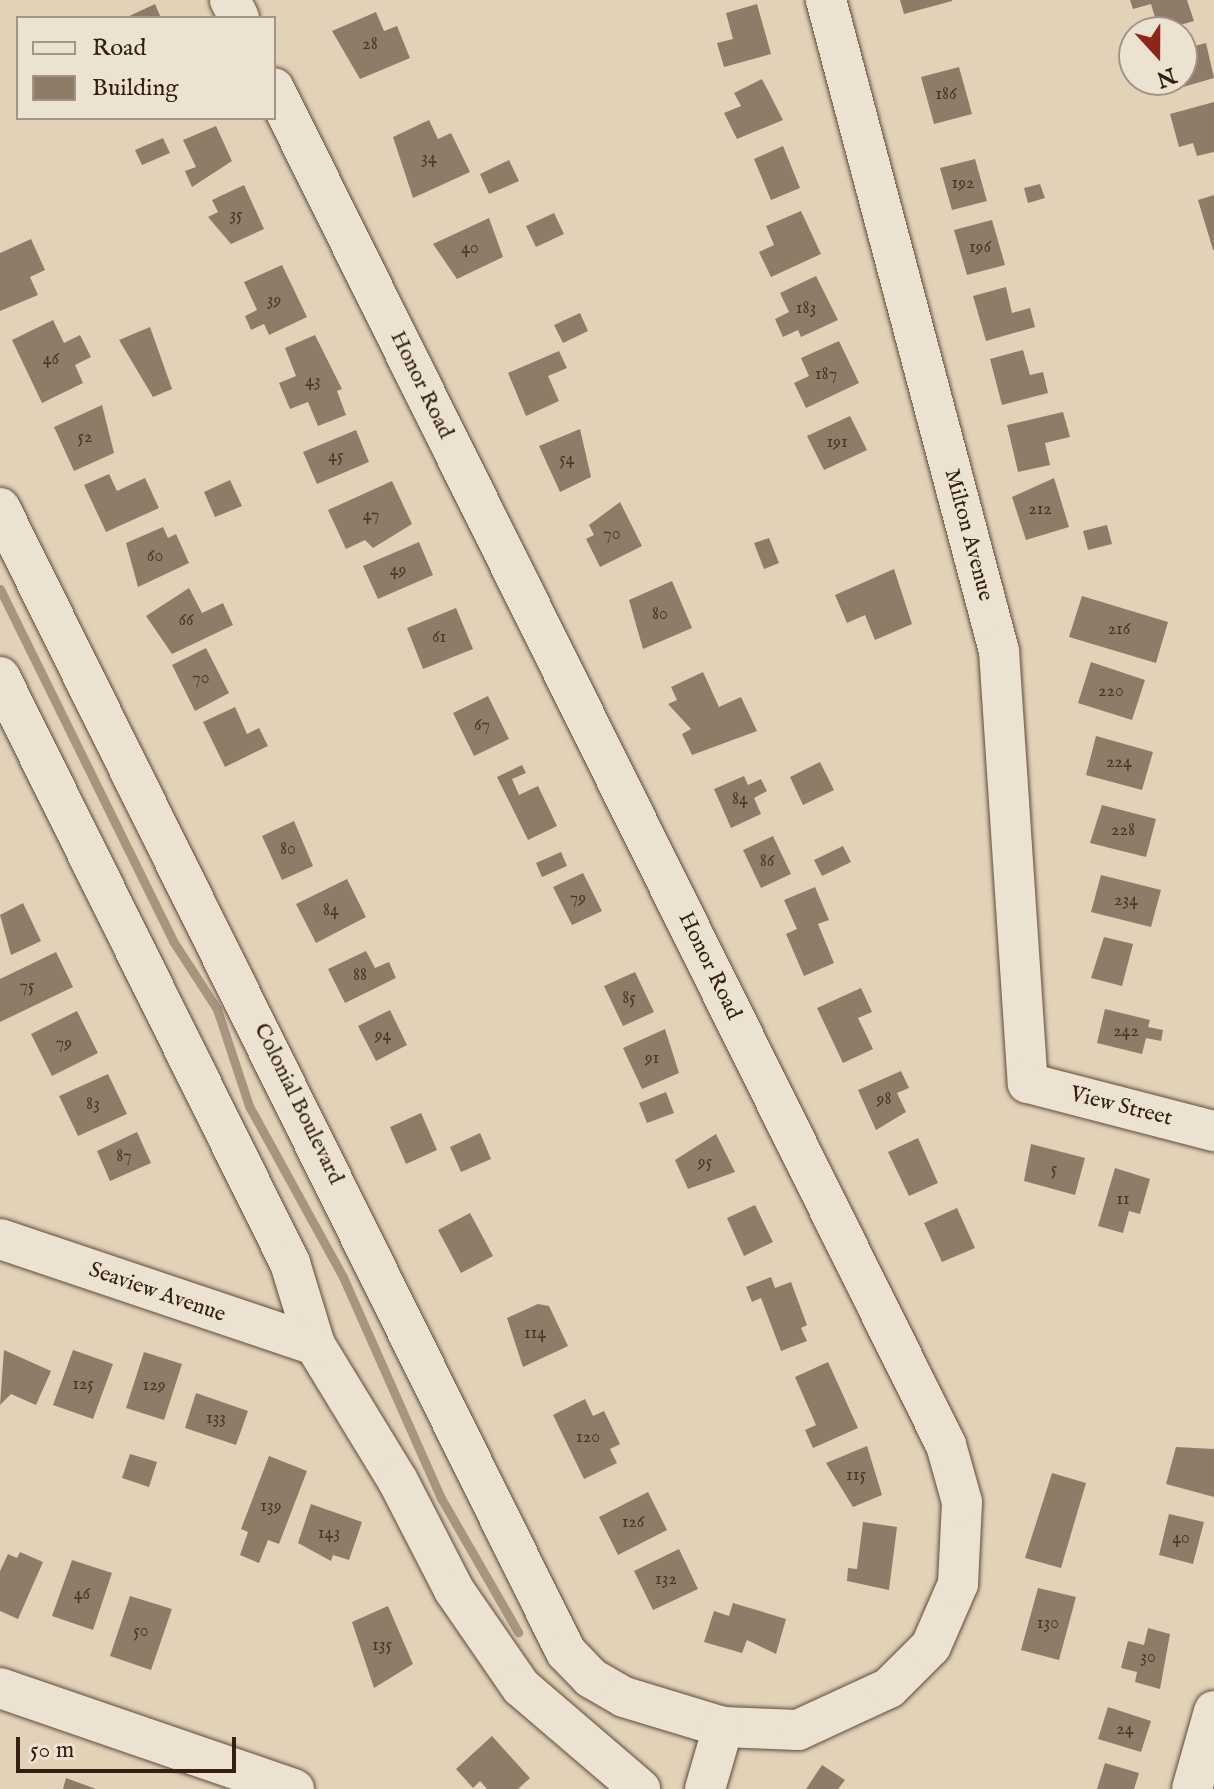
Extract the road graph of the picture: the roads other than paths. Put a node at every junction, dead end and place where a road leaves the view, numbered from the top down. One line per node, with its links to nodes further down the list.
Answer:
1 (826, 0): 5 (street, Milton Avenue)
2 (276, 92): 13 (street, Honor Road)
3 (0, 508): 9 (street, Colonial Boulevard)
4 (0, 677): 8 (street)
5 (1028, 1083): 6 (street, View Street)
6 (1214, 1131)
7 (0, 1239): 8 (street, Seaview Avenue)
8 (315, 1345): 10 (street)
9 (566, 1652): 10 (street); 13 (street, Honor Road)
10 (521, 1687): 14 (street)
11 (0, 1688): 15 (street)
12 (1214, 1711): 18 (street)
13 (723, 1727): 17 (street)
14 (600, 1776): 16 (street)
15 (294, 1789)
16 (640, 1789)
17 (705, 1789)
18 (1192, 1789)

